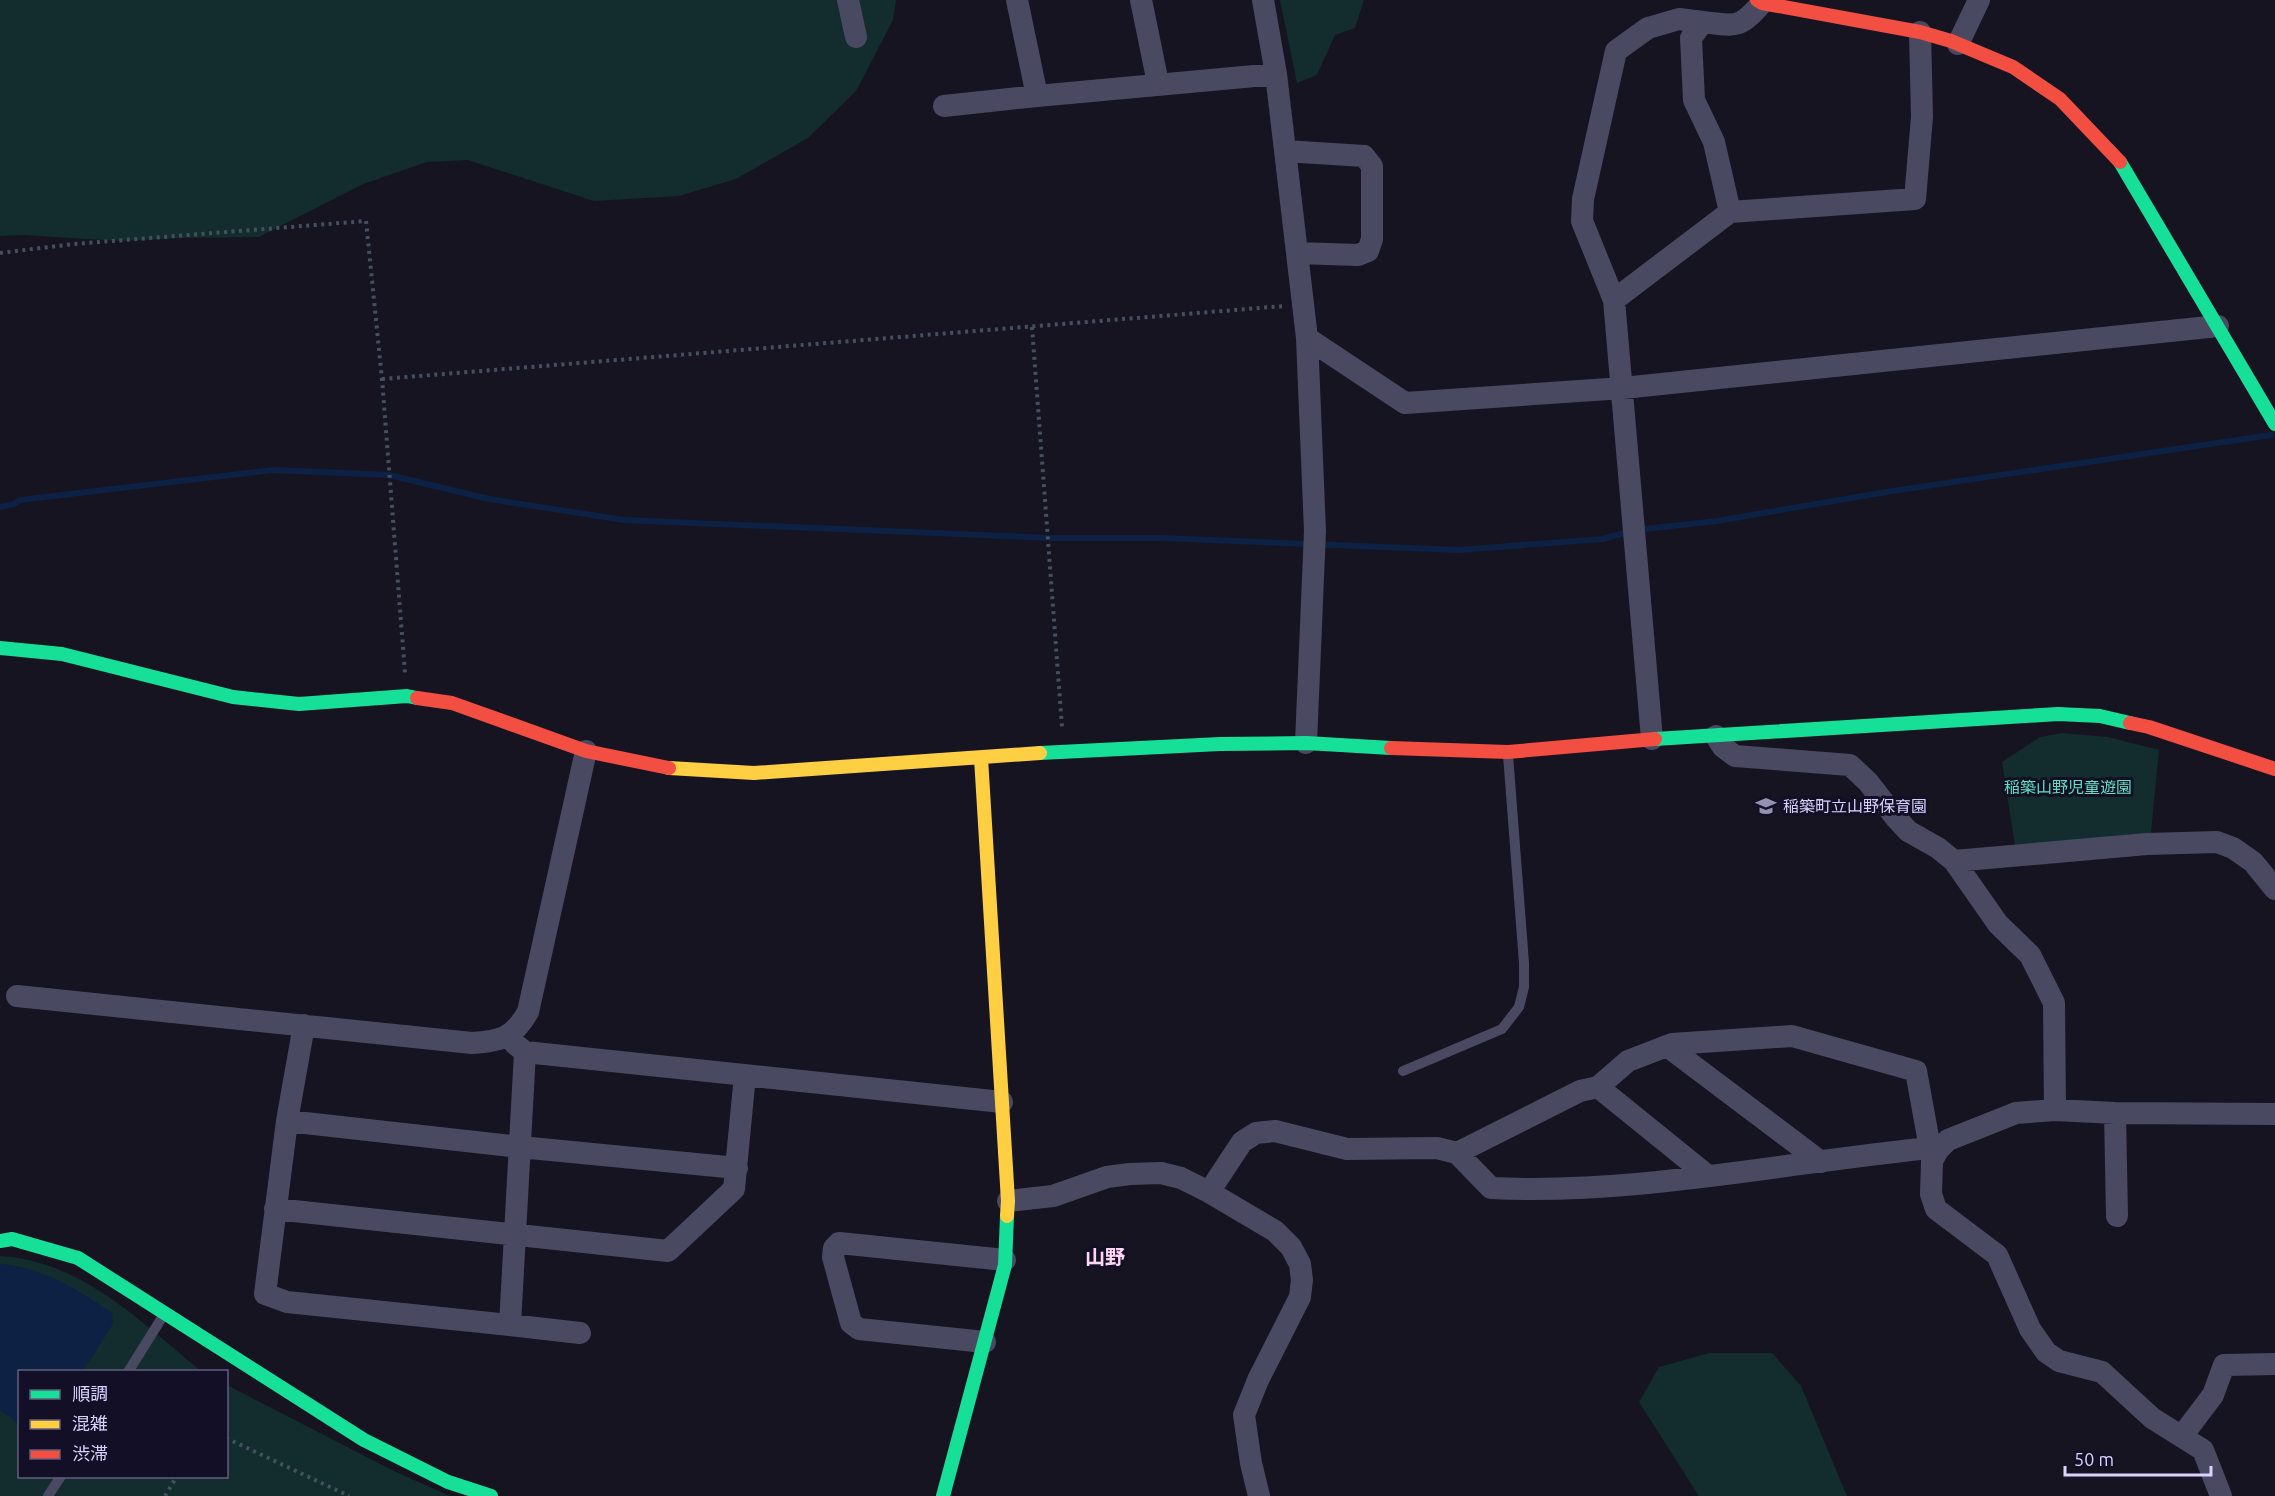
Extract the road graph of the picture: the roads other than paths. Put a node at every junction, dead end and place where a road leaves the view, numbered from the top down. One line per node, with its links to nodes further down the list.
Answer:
1 (848, 0): 9 (street)
2 (1017, 0): 13 (street)
3 (1142, 0): 12 (street)
4 (1263, 0): 11 (street)
5 (1979, 0): 10 (street)
6 (1759, 2): 7 (street); 8 (street)
7 (1703, 22): 16 (street); 18 (street)
8 (1920, 32): 10 (street); 16 (street)
9 (856, 37)
10 (1958, 44): 19 (street)
11 (1276, 74): 12 (street); 15 (street)
12 (1158, 83): 13 (street)
13 (1037, 96): 14 (street)
14 (944, 106)
15 (1285, 151): 17 (street); 17 (street)
16 (1730, 212): 18 (street)
17 (1297, 253): 20 (street)
18 (1614, 300): 21 (street)
19 (2217, 326): 21 (street); 22 (street)
20 (1307, 338): 21 (street); 26 (street)
21 (1623, 388): 25 (street)
22 (2275, 424)
23 (0, 648): 27 (street)
24 (1716, 736): 25 (street); 30 (street); 31 (street)
25 (1652, 739): 28 (street)
26 (1306, 743): 28 (street); 29 (street)
27 (586, 751): 29 (street); 35 (street)
28 (1508, 752): 38 (lane)
29 (981, 758): 41 (street)
30 (2275, 770)
31 (1954, 861): 32 (street); 42 (street)
32 (2275, 889)
33 (17, 996): 34 (street)
34 (304, 1025): 35 (street); 45 (street)
35 (507, 1037): 37 (street)
36 (1667, 1046): 40 (street); 47 (street); 49 (street)
37 (525, 1052): 39 (street); 46 (street)
38 (1403, 1071)
39 (745, 1075): 41 (street); 50 (street)
40 (1598, 1086): 48 (street); 51 (street)
41 (1002, 1102): 53 (street)
42 (2055, 1110): 43 (street); 47 (street)
43 (2115, 1113): 44 (street); 55 (street)
44 (2275, 1114)
45 (287, 1121): 46 (street); 54 (street)
46 (520, 1147): 50 (street); 56 (street)
47 (1935, 1147): 49 (street); 65 (street)
48 (1457, 1153): 51 (street); 52 (street)
49 (1821, 1162): 51 (street)
50 (736, 1168): 56 (street)
51 (1708, 1176)
52 (1209, 1192): 53 (street); 70 (street)
53 (1008, 1201): 58 (street)
54 (275, 1209): 56 (street); 60 (street)
55 (2117, 1216)
56 (516, 1235): 60 (street)
57 (0, 1241): 59 (street)
58 (1005, 1260): 62 (street); 62 (street)
59 (165, 1314): 64 (lane); 68 (street)
60 (510, 1325): 61 (street)
61 (580, 1333)
62 (985, 1342): 69 (street)
63 (2275, 1364): 65 (street)
64 (129, 1370)
65 (2182, 1436): 71 (street)
66 (60, 1478): 67 (lane)
67 (48, 1496)
68 (491, 1496)
69 (943, 1496)
70 (1259, 1496)
71 (2221, 1496)

